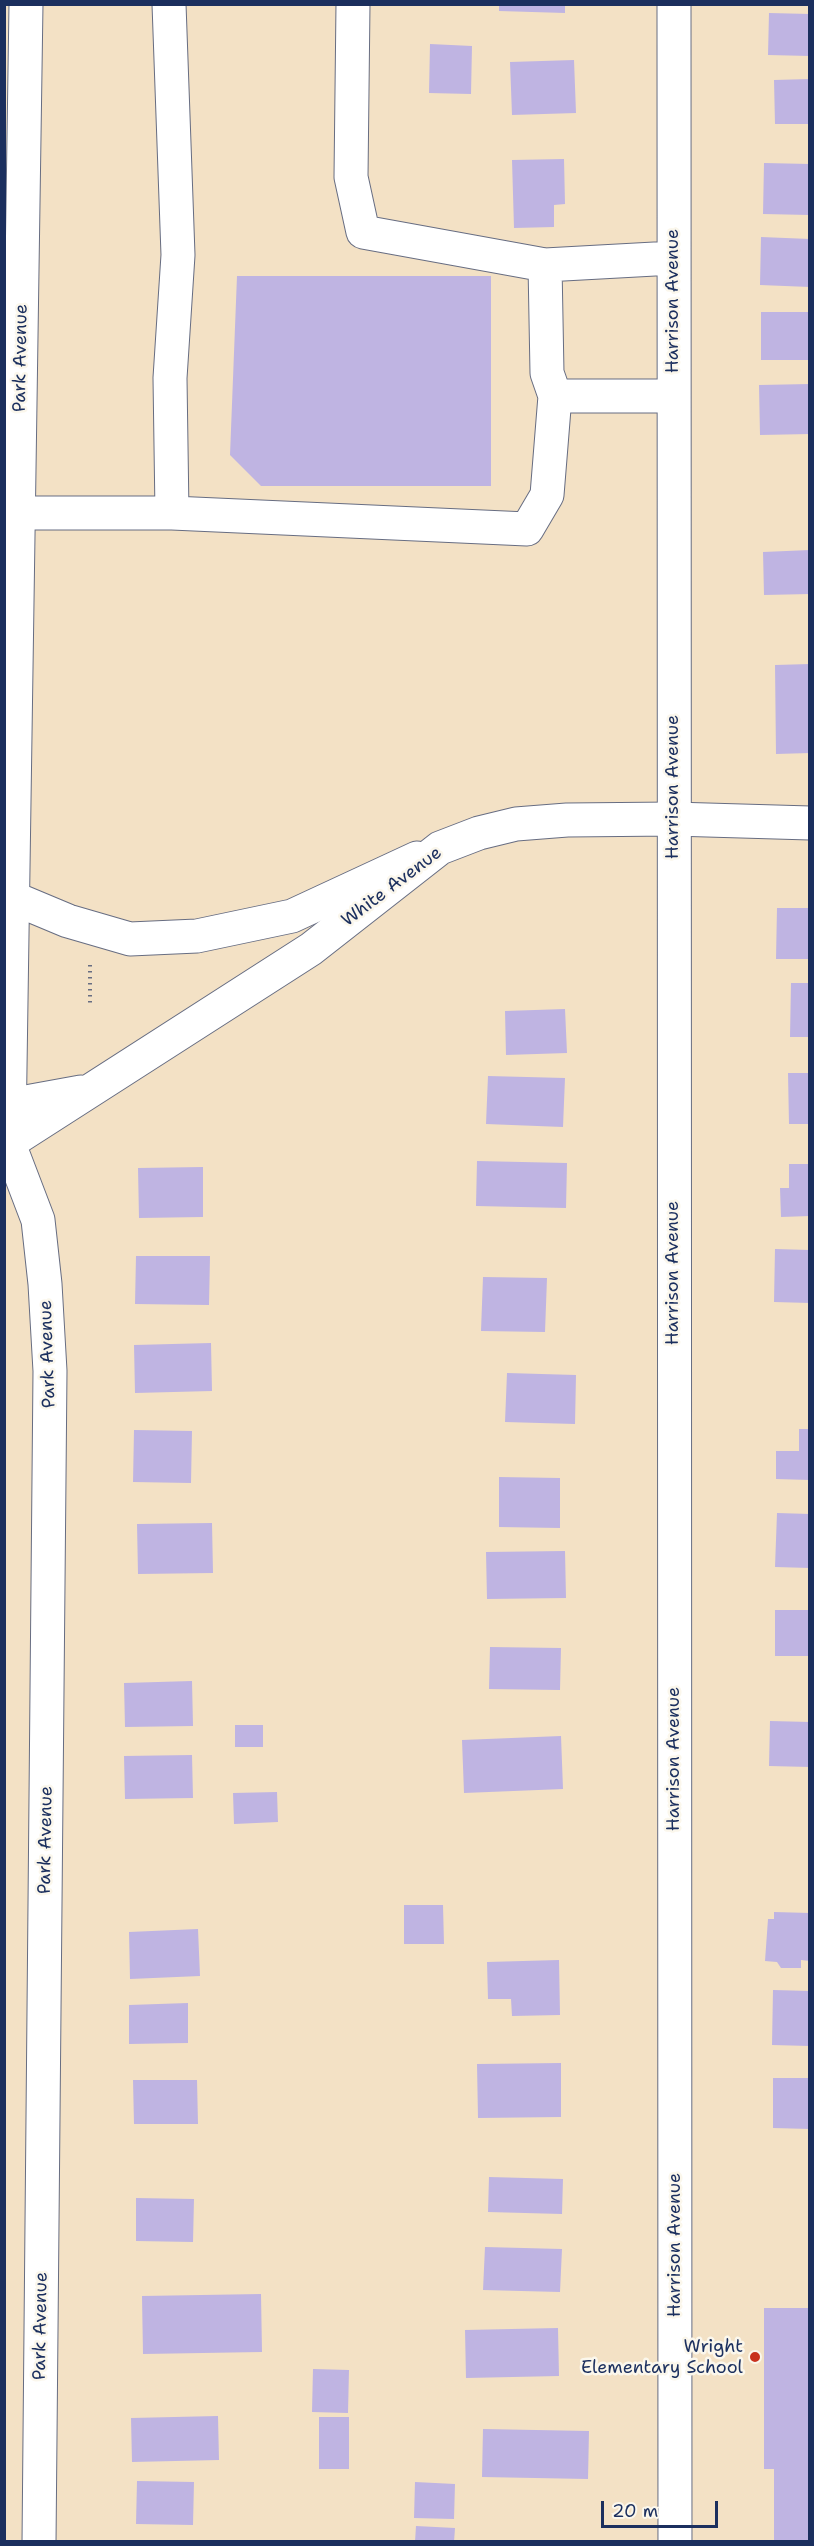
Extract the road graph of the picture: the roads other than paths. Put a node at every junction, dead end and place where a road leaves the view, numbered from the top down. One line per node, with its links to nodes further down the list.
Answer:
1 (26, 4): 9 (street, Park Avenue)
2 (169, 4): 10 (street)
3 (353, 4): 6 (street)
4 (674, 4): 5 (street, Harrison Avenue)
5 (673, 258): 6 (street); 8 (street, Harrison Avenue)
6 (545, 265): 7 (street)
7 (555, 396): 8 (street); 10 (street)
8 (673, 396): 11 (street, Harrison Avenue)
9 (19, 513): 10 (street); 14 (street, Park Avenue)
10 (172, 513)
11 (673, 819): 12 (street, White Avenue); 13 (street, White Avenue); 20 (street, Harrison Avenue)
12 (810, 823)
13 (440, 848): 14 (street); 15 (street, White Avenue)
14 (13, 898): 16 (street, Park Avenue)
15 (92, 1091): 16 (street, White Avenue); 17 (street, White Avenue)
16 (7, 1104): 17 (street, Park Avenue)
17 (7, 1145): 18 (street, Park Avenue); 19 (street, Park Avenue)
18 (4, 1186)
19 (39, 2541)
20 (675, 2541)

